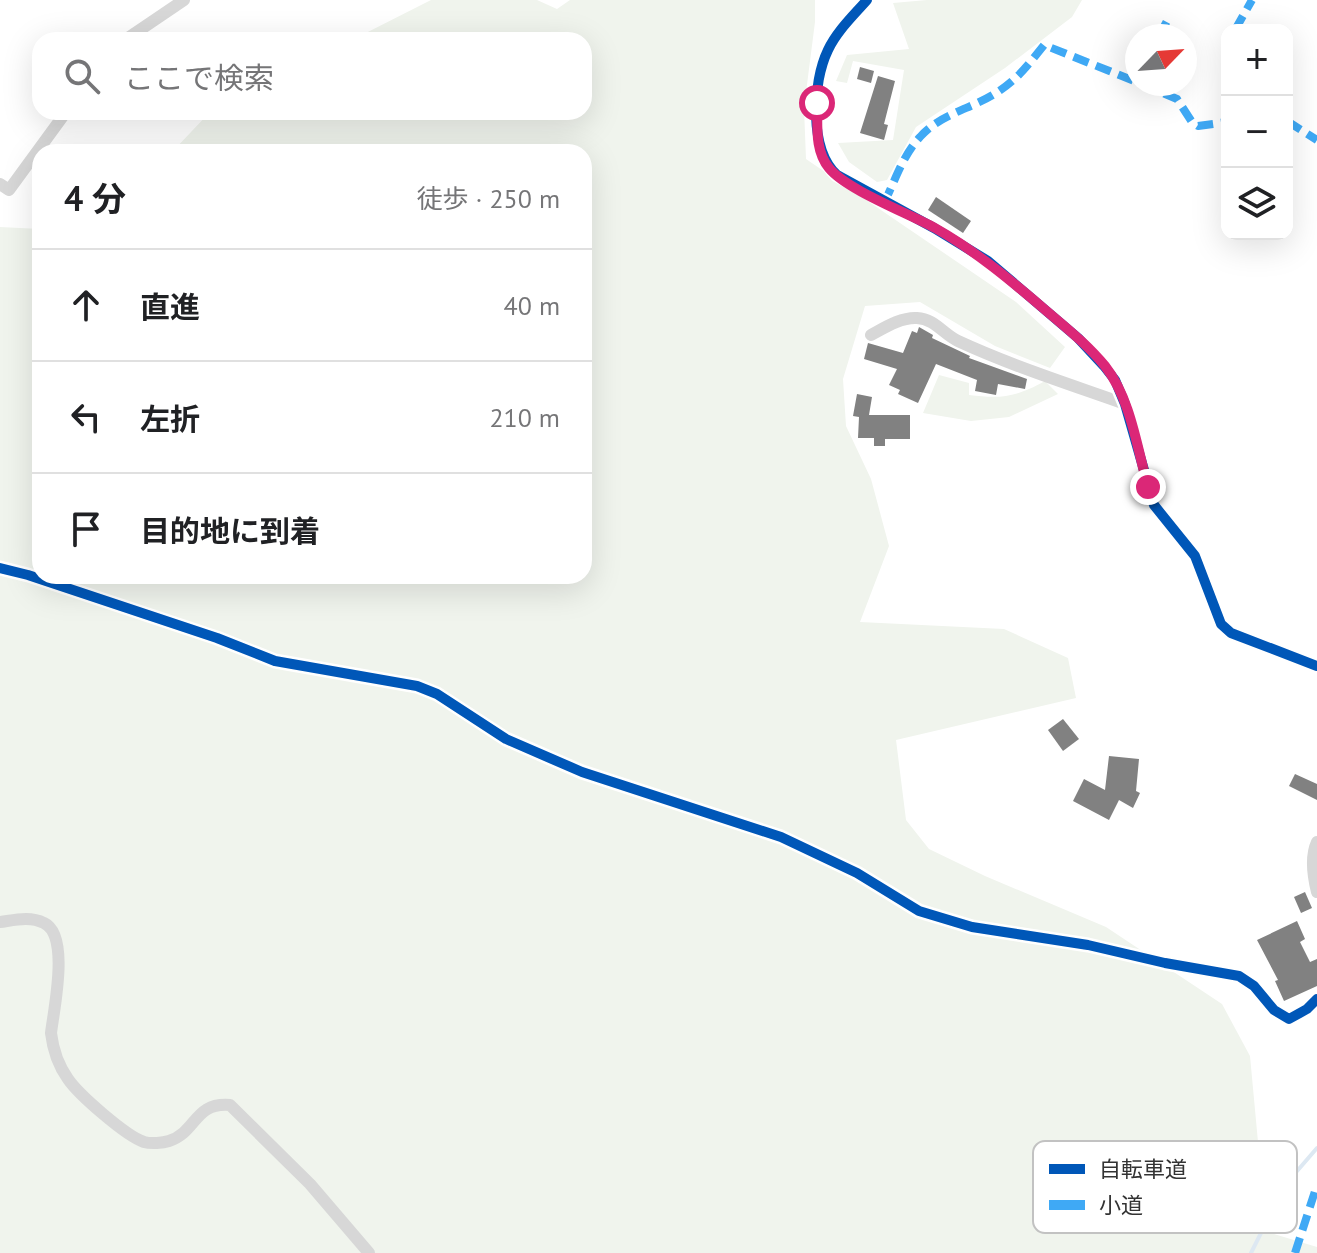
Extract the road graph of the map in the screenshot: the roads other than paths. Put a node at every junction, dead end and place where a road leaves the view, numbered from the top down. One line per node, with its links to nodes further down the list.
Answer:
1 (184, 0): 3 (street)
2 (867, 0): 9 (street)
3 (137, 32)
4 (60, 120): 5 (street)
5 (43, 144)
6 (32, 159): 7 (street)
7 (0, 184)
8 (871, 335): 9 (street)
9 (1125, 404): 13 (street)
10 (0, 568): 11 (street)
11 (32, 576)
12 (55, 584): 17 (street)
13 (1317, 666)
14 (1317, 842): 15 (street)
15 (1317, 892)
16 (0, 922): 19 (street)
17 (1313, 1002): 18 (street)
18 (1317, 1019)
19 (369, 1253)

